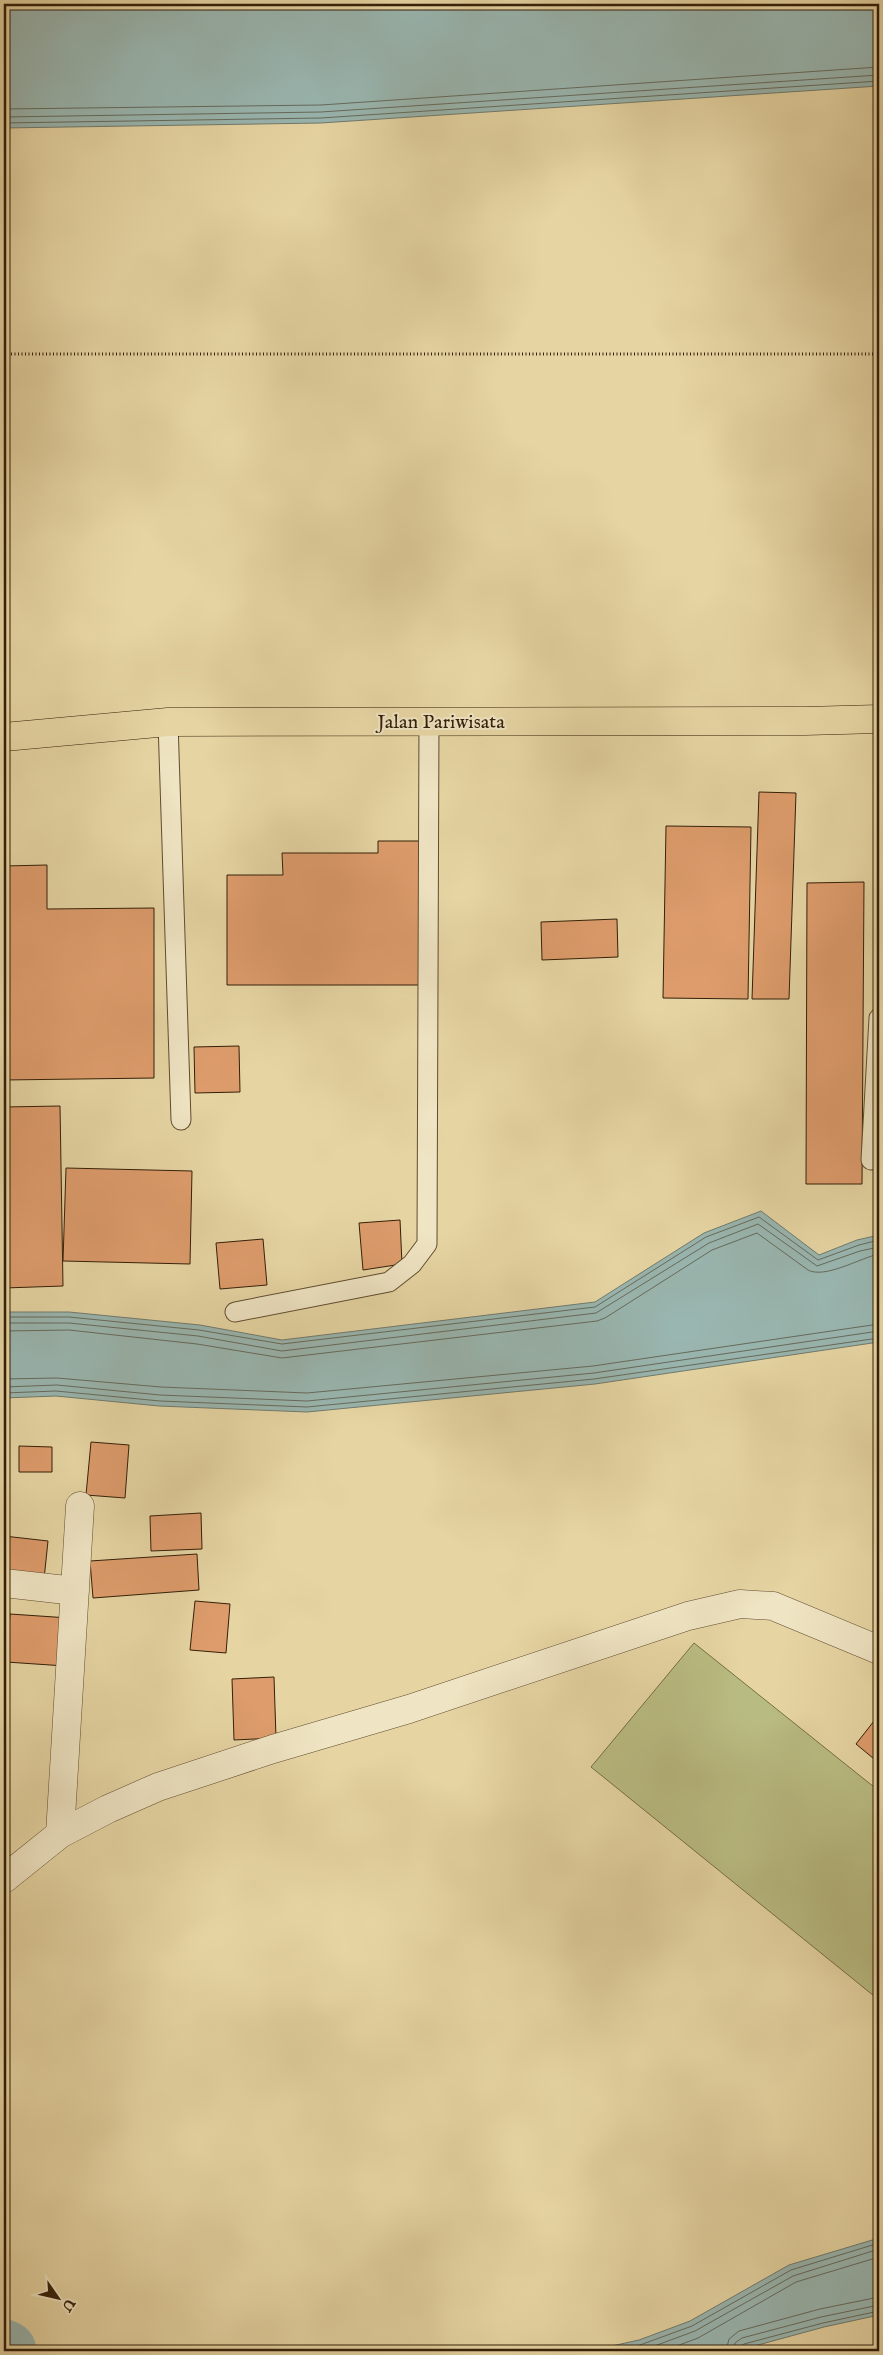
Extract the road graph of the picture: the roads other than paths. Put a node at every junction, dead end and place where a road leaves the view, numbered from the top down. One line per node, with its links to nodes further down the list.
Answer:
1 (879, 719): 2 (main road, Jalan Pariwisata)
2 (428, 720): 3 (main road, Jalan Pariwisata); 8 (lane)
3 (168, 722): 4 (main road, Jalan Pariwisata); 6 (lane)
4 (4, 737)
5 (879, 1018): 7 (lane)
6 (181, 1120)
7 (871, 1160)
8 (235, 1312)
9 (80, 1506): 11 (street)
10 (4, 1583): 11 (street)
11 (75, 1590): 13 (street)
12 (879, 1650): 13 (street)
13 (60, 1834): 14 (street)
14 (4, 1879)

